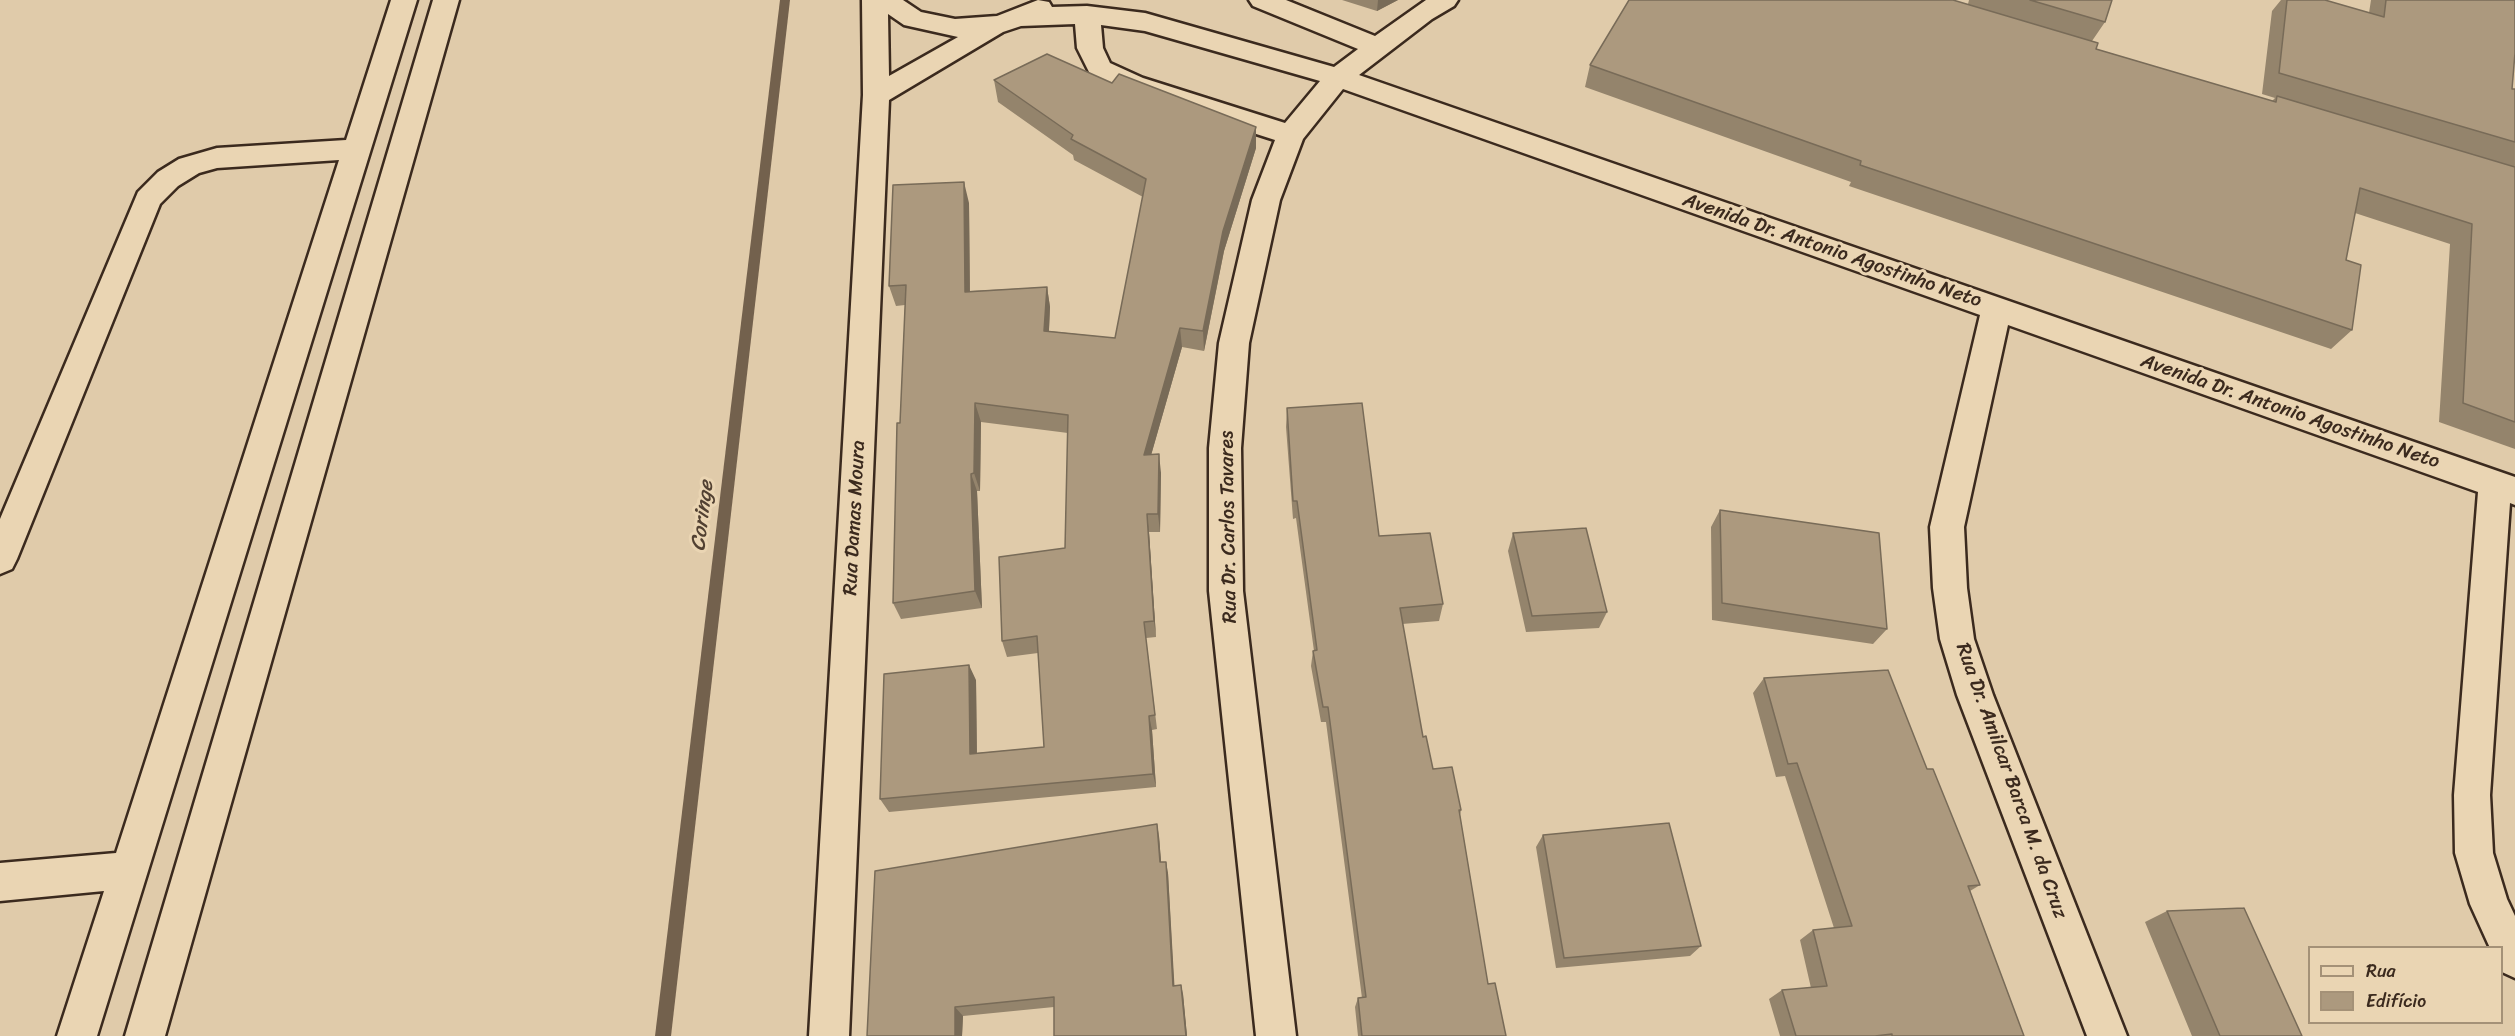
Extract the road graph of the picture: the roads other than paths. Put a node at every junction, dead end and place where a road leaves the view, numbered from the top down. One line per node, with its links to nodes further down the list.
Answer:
1 (404, 0): 16 (street)
2 (446, 0): 24 (street)
3 (875, 0): 14 (street, Rua Damas Moura)
4 (885, 0): 10 (street, Avenida Dr. Antonio Agostinho Neto)
5 (1051, 0): 10 (street)
6 (1125, 0): 11 (street)
7 (1262, 0): 12 (street)
8 (1445, 0): 12 (street, Rua Dr. Carlos Tavares)
9 (1087, 15): 10 (street, Avenida Dr. Antonio Agostinho Neto); 11 (street, Avenida Dr. Antonio Agostinho Neto); 15 (street)
10 (1011, 21): 14 (street)
11 (1145, 22): 13 (street, Avenida Dr. Antonio Agostinho Neto)
12 (1378, 47): 13 (street, Rua Dr. Carlos Tavares)
13 (1338, 77): 15 (street, Rua Dr. Carlos Tavares); 17 (street, Avenida Dr. Antonio Agostinho Neto)
14 (876, 95): 25 (street, Rua Damas Moura)
15 (1291, 135): 26 (street, Rua Dr. Carlos Tavares)
16 (357, 149): 19 (street); 20 (street)
17 (1997, 309): 18 (street, Avenida Dr. Antonio Agostinho Neto); 27 (street, Rua Dr. Amilcar Barca M. da Cruz)
18 (2505, 488): 22 (street)
19 (0, 559)
20 (130, 870): 21 (street); 23 (street)
21 (0, 882)
22 (2515, 957)
23 (77, 1036)
24 (146, 1036)
25 (829, 1036)
26 (1276, 1036)
27 (2107, 1036)

